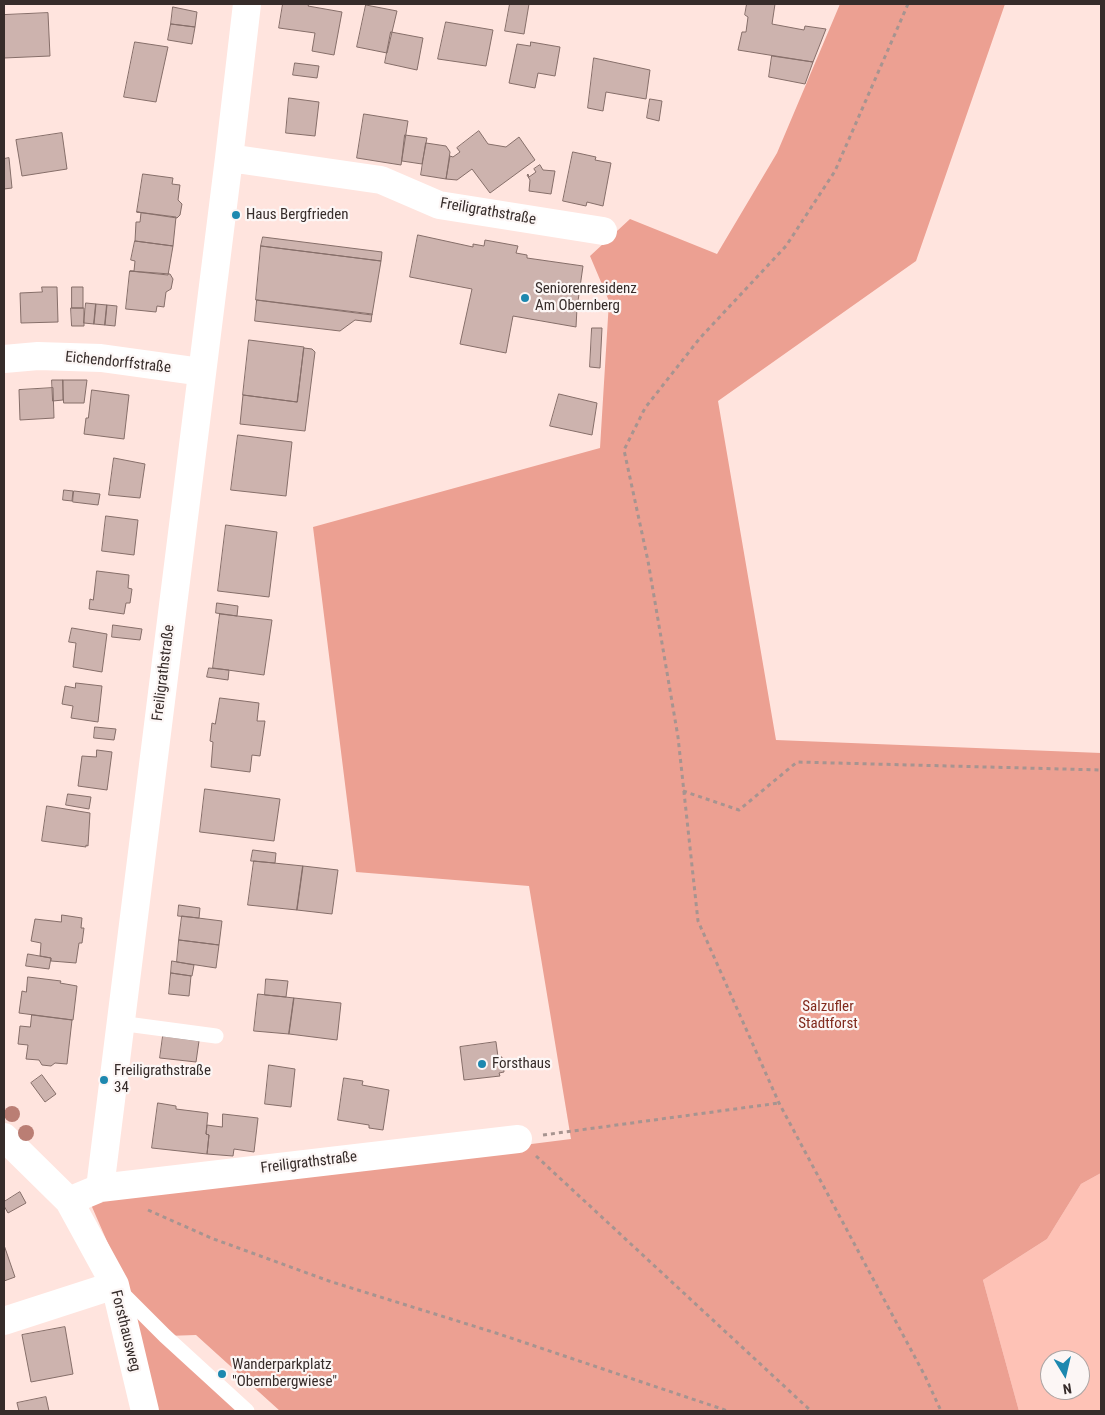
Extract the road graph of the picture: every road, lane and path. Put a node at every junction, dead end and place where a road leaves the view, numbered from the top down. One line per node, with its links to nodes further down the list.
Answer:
1 (247, 4): 3 (street, Freiligrathstraße)
2 (908, 4): 8 (path)
3 (229, 158): 4 (street, Freiligrathstraße); 6 (street, Freiligrathstraße)
4 (603, 231)
5 (4, 359): 6 (street, Eichendorffstraße)
6 (202, 372): 9 (street, Freiligrathstraße)
7 (1101, 770): 8 (path)
8 (683, 791): 11 (path)
9 (119, 1023): 10 (lane); 14 (street, Freiligrathstraße)
10 (216, 1036)
11 (778, 1103): 13 (path); 23 (path)
12 (4, 1137): 15 (street, Forsthausweg)
13 (518, 1139): 14 (street, Freiligrathstraße); 22 (path)
14 (100, 1188): 15 (street, Freiligrathstraße)
15 (69, 1201): 17 (street, Forsthausweg)
16 (142, 1207): 21 (path)
17 (114, 1285): 18 (street); 19 (street, Forsthausweg); 20 (lane)
18 (4, 1321)
19 (145, 1411)
20 (247, 1411)
21 (728, 1411)
22 (810, 1411)
23 (941, 1411)

